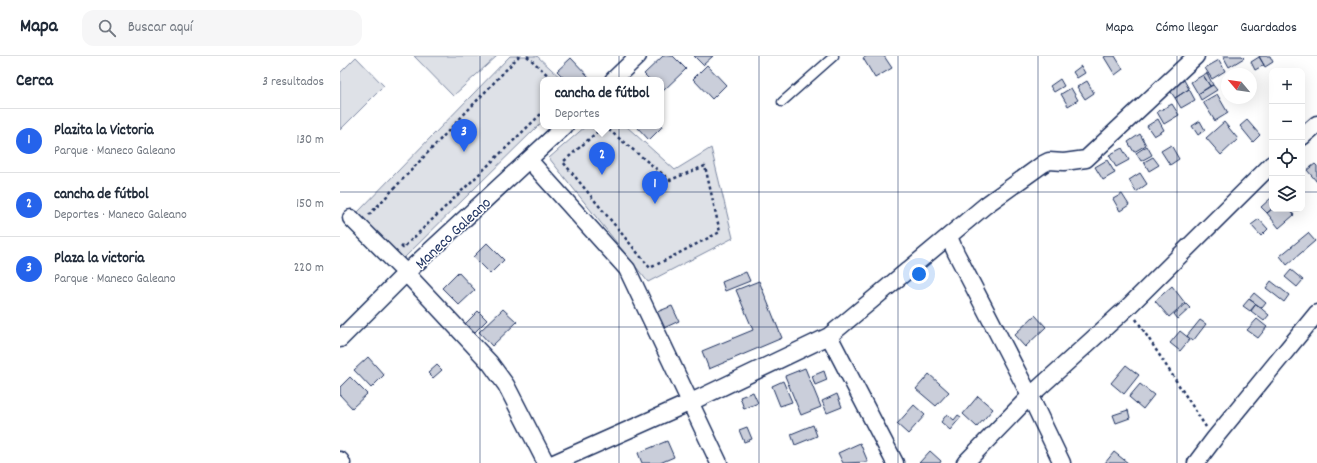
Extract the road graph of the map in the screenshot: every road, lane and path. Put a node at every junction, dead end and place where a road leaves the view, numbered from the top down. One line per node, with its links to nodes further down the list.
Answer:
1 (519, 56): 18 (path)
2 (527, 56): 6 (path)
3 (638, 56): 7 (street)
4 (834, 56): 8 (lane)
5 (1196, 56): 19 (street)
6 (550, 77)
7 (616, 77)
8 (782, 102)
9 (540, 115): 20 (path)
10 (1317, 124): 14 (street)
11 (562, 129): 15 (street, Maneco Galeano)
12 (602, 129): 13 (path)
13 (609, 129)
14 (1305, 134)
15 (529, 160): 21 (street, Maneco Galeano); 27 (street)
16 (1269, 167): 22 (street)
17 (351, 218): 21 (street)
18 (374, 219)
19 (949, 237): 24 (street); 26 (street)
20 (398, 243)
21 (406, 273): 25 (street, Maneco Galeano); 31 (street)
22 (1128, 307): 26 (street); 28 (path)
23 (1317, 313): 28 (street)
24 (829, 336): 27 (street); 34 (street)
25 (340, 339)
26 (1030, 396): 35 (street); 36 (street)
27 (691, 402): 32 (street); 33 (street)
28 (1214, 439): 37 (street)
29 (340, 460): 30 (street)
30 (342, 463)
31 (546, 463)
32 (554, 463)
33 (719, 463)
34 (896, 463)
35 (965, 463)
36 (1062, 463)
37 (1196, 463)

